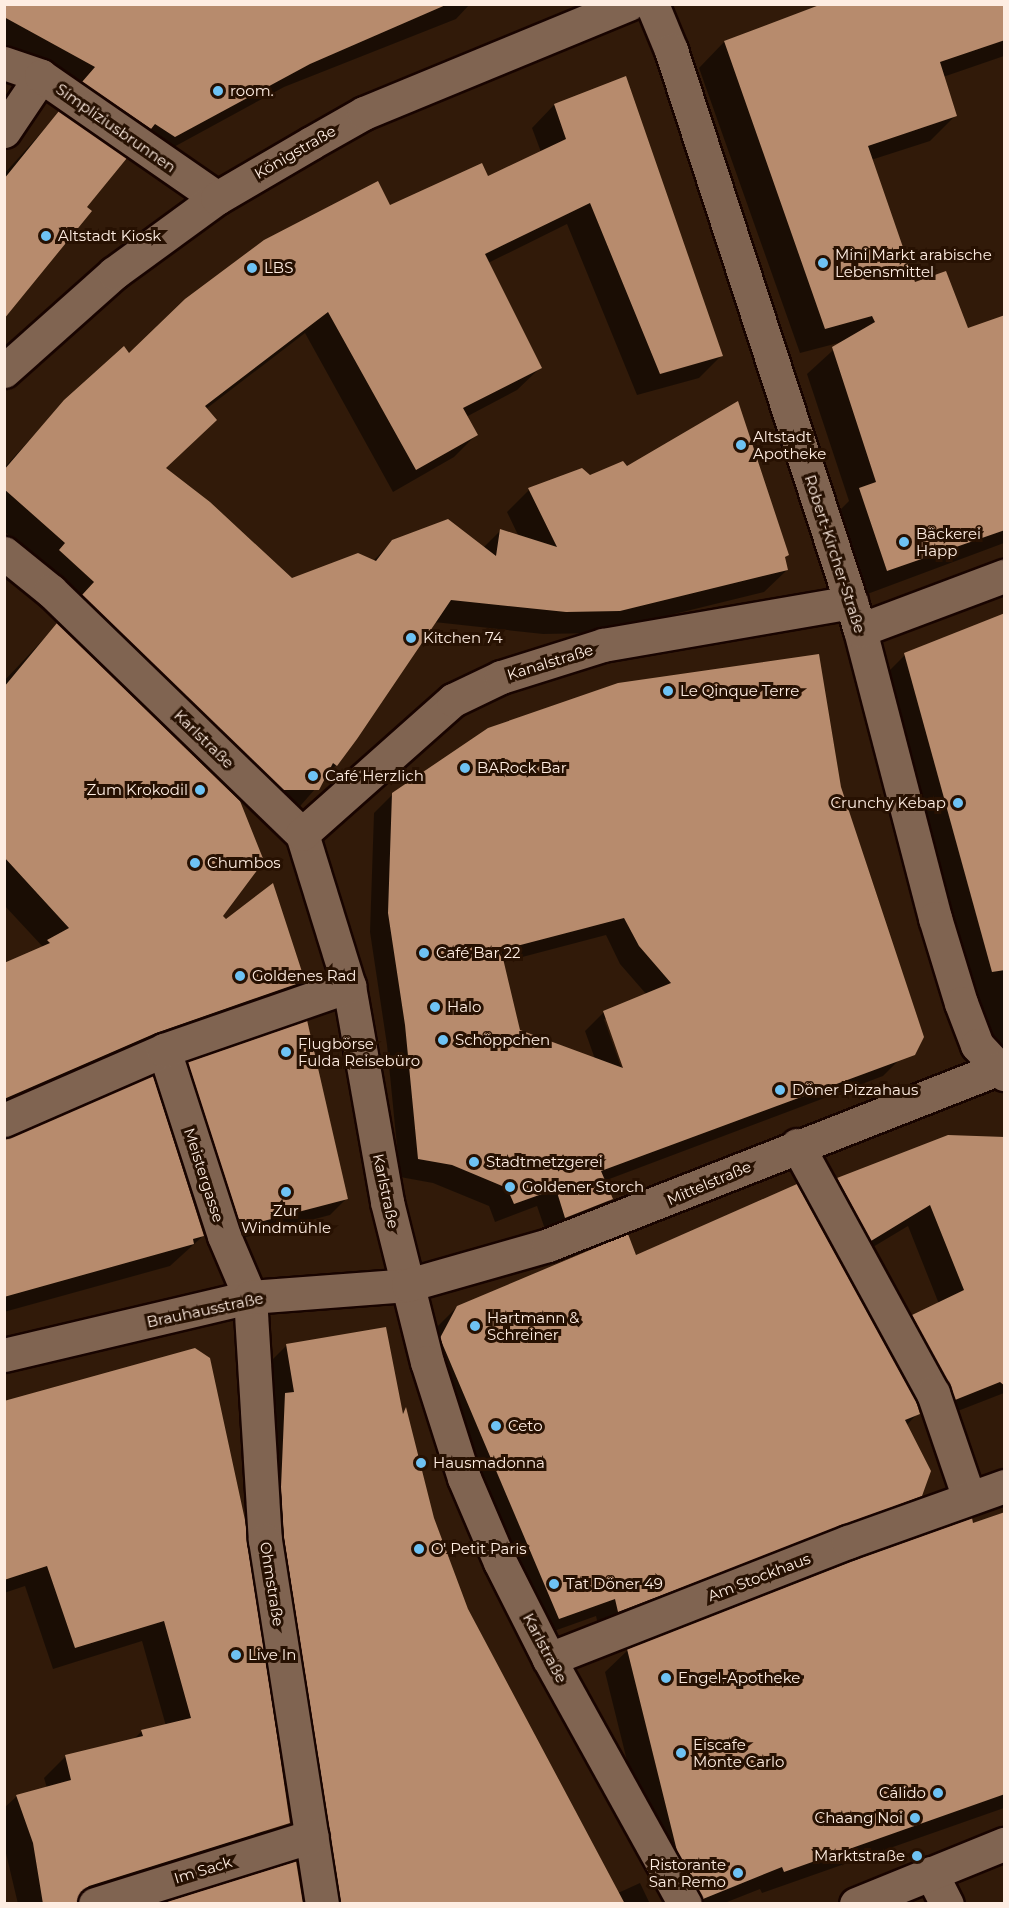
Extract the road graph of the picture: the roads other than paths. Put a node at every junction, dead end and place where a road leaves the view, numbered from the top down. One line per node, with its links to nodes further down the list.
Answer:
1 (628, 4): 6 (street, Königstraße)
2 (652, 4): 10 (street, Robert-Kircher-Straße)
3 (4, 63): 4 (street)
4 (41, 76): 5 (street, Simpliziusbrunnen); 6 (street, Simpliziusbrunnen)
5 (4, 131)
6 (217, 198): 7 (street, Königstraße)
7 (7, 365)
8 (4, 553): 11 (street, Karlstraße)
9 (1005, 576): 10 (street, Kanalstraße)
10 (856, 616): 11 (street, Kanalstraße); 14 (street, Robert-Kircher-Straße)
11 (302, 834): 12 (street, Karlstraße)
12 (349, 986): 13 (street); 17 (street, Karlstraße)
13 (164, 1050): 15 (street); 18 (street, Meistergasse)
14 (1001, 1072): 16 (street, Mittelstraße)
15 (4, 1120)
16 (797, 1145): 17 (street, Mittelstraße); 21 (street)
17 (408, 1285): 18 (street, Brauhausstraße); 22 (street, Karlstraße)
18 (250, 1298): 19 (street, Brauhausstraße); 23 (street, Ohmstraße)
19 (4, 1355)
20 (1005, 1486): 21 (street, Am Stockhaus)
21 (969, 1497): 22 (street, Am Stockhaus)
22 (549, 1659): 28 (street, Karlstraße)
23 (312, 1836): 26 (street, Im Sack); 27 (street, Ohmstraße)
24 (1005, 1844): 25 (street)
25 (931, 1874): 29 (street); 30 (street)
26 (95, 1904)
27 (322, 1904)
28 (685, 1904)
29 (855, 1904)
30 (946, 1904)

